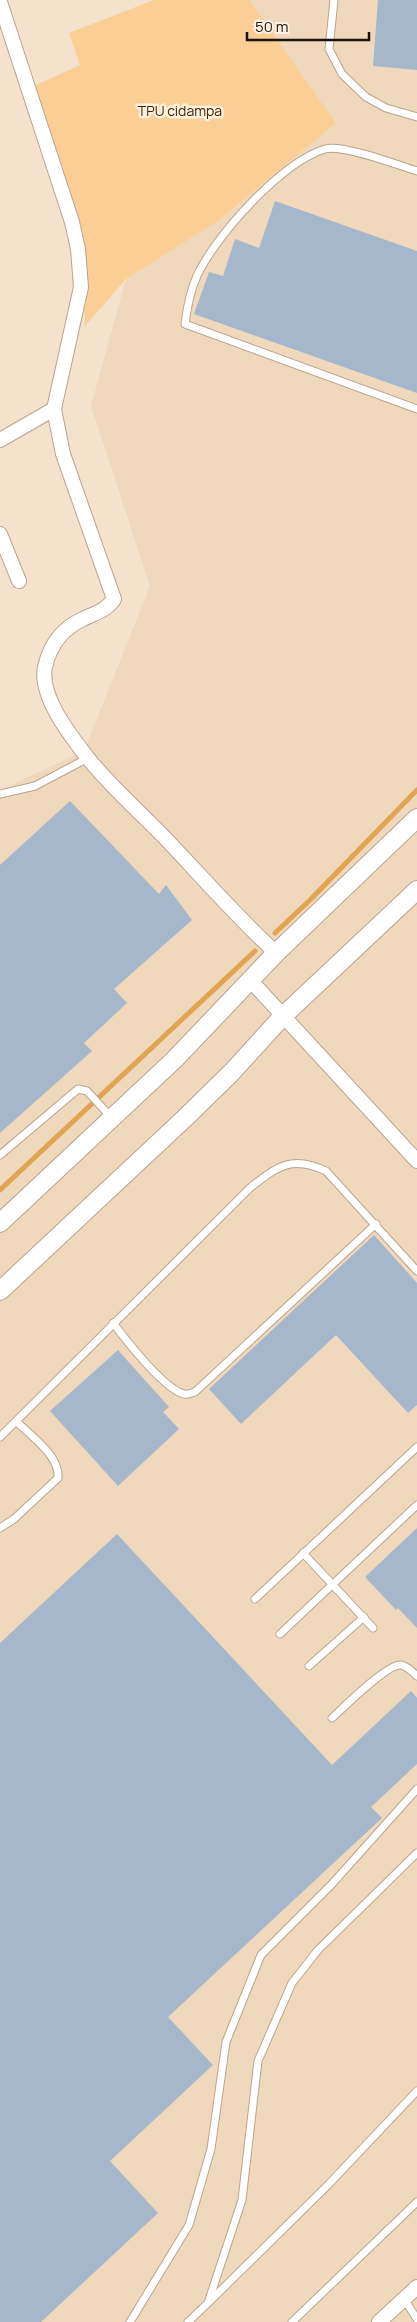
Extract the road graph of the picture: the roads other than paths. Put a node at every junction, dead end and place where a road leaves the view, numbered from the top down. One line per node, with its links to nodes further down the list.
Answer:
1 (334, 0): 3 (lane)
2 (0, 2): 5 (street)
3 (417, 117)
4 (417, 171): 6 (lane)
5 (54, 409): 7 (street); 10 (street)
6 (417, 409)
7 (0, 440)
8 (0, 534): 9 (street)
9 (19, 581)
10 (88, 758): 11 (lane); 14 (street)
11 (0, 794)
12 (417, 818): 14 (street)
13 (417, 890): 16 (street)
14 (276, 953): 15 (street)
15 (251, 981): 16 (street); 17 (street)
16 (282, 1017): 19 (street); 23 (street)
17 (107, 1113): 18 (lane); 20 (street)
18 (0, 1155)
19 (417, 1161)
20 (0, 1223)
21 (376, 1224): 22 (lane); 24 (lane); 24 (lane)
22 (417, 1270)
23 (0, 1292)
24 (113, 1323): 25 (lane)
25 (17, 1422): 26 (lane); 29 (lane)
26 (0, 1438)
27 (417, 1447): 30 (lane)
28 (417, 1505): 31 (lane)
29 (0, 1528)
30 (303, 1553): 31 (lane); 32 (lane)
31 (333, 1584): 33 (lane); 35 (lane)
32 (254, 1599)
33 (364, 1617): 34 (lane); 36 (lane)
34 (373, 1628)
35 (280, 1634)
36 (309, 1666)
37 (417, 1676): 38 (lane)
38 (332, 1718)
39 (417, 1789): 47 (lane)
40 (417, 1853): 45 (lane)
41 (417, 2091): 45 (lane)
42 (417, 2202): 49 (lane)
43 (417, 2287): 44 (street)
44 (404, 2299): 46 (lane); 50 (street)
45 (208, 2303): 48 (lane)
46 (417, 2318)
47 (130, 2322)
48 (188, 2322)
49 (292, 2322)
50 (379, 2322)

